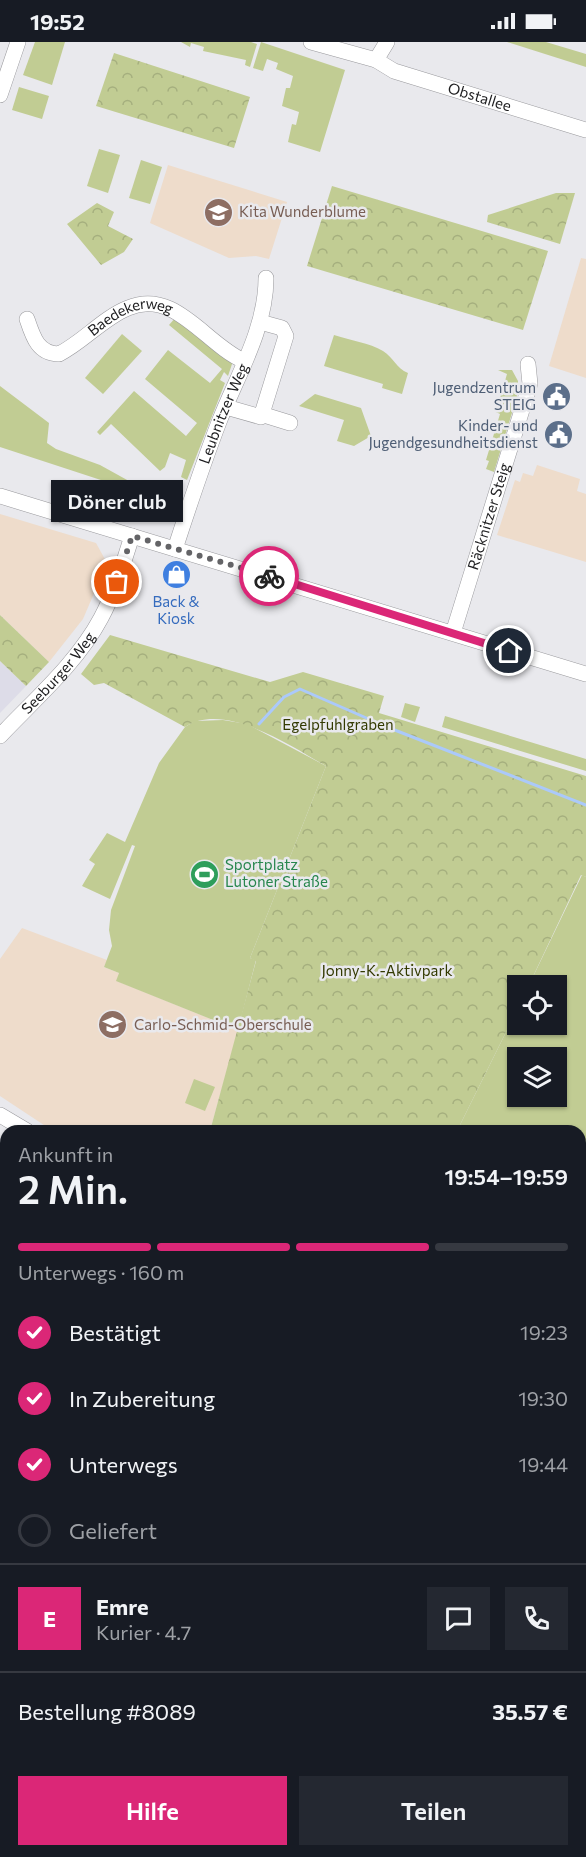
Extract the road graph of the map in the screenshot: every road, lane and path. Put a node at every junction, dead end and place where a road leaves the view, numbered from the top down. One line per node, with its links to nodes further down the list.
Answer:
1 (18, 42): 5 (street)
2 (311, 42): 4 (street, Obstallee)
3 (387, 42): 4 (street)
4 (376, 60): 6 (street, Obstallee)
5 (0, 95)
6 (586, 130)
7 (266, 278): 9 (street, Leubnitzer Weg)
8 (27, 319): 10 (street, Baedekerweg)
9 (260, 322): 10 (street, Leubnitzer Weg); 13 (street)
10 (244, 361): 12 (street, Leubnitzer Weg)
11 (528, 364): 18 (street, Räcknitzer Steig)
12 (226, 407): 13 (street); 17 (street, Leubnitzer Weg)
13 (261, 414): 14 (street)
14 (290, 423)
15 (0, 496): 16 (street)
16 (132, 536): 17 (street); 20 (street, Seeburger Weg)
17 (175, 549): 18 (street)
18 (453, 633): 19 (street)
19 (586, 674)
20 (0, 736)
21 (0, 1114): 22 (street)
22 (17, 1125)

